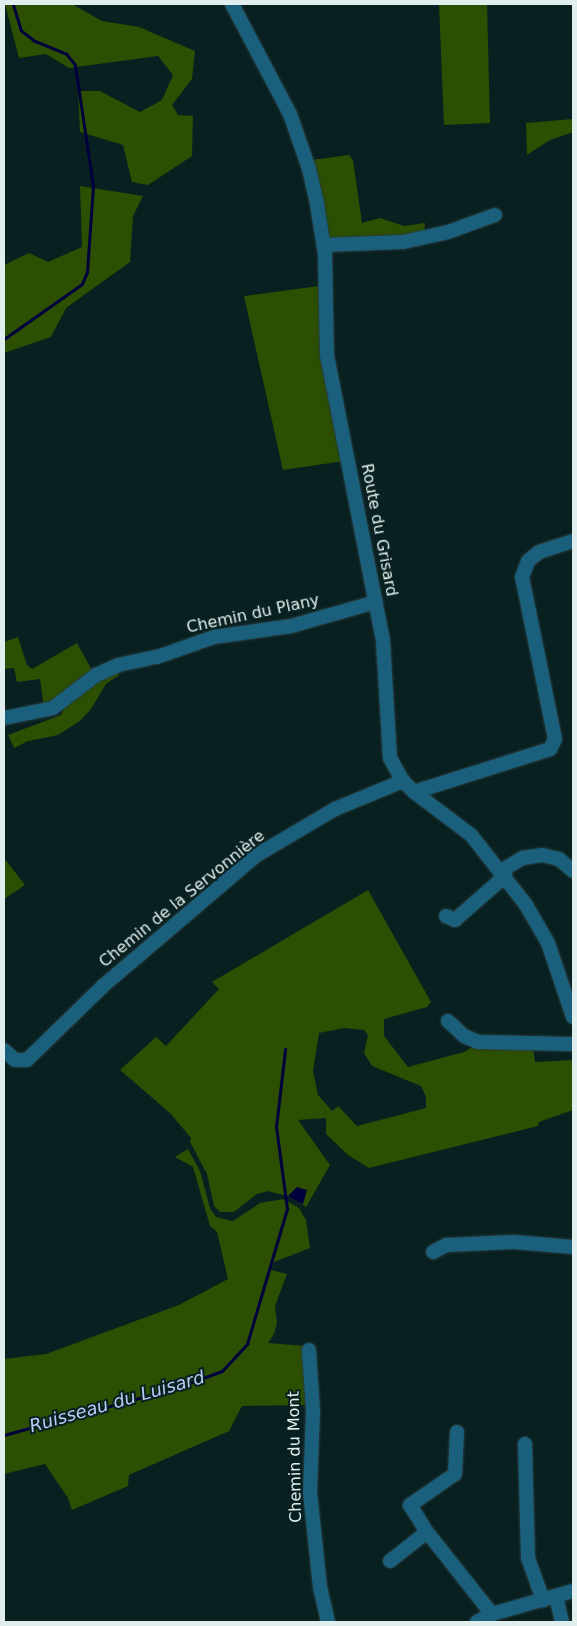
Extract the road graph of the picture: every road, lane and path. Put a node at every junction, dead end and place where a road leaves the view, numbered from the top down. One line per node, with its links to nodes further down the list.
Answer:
1 (232, 4): 3 (street, Route du Grisard)
2 (495, 215): 3 (street)
3 (324, 245): 5 (street, Route du Grisard)
4 (573, 541): 8 (street)
5 (376, 602): 6 (street, Chemin du Plany); 7 (street, Route du Grisard)
6 (4, 718)
7 (403, 781): 8 (street, Route du Grisard); 15 (street, Chemin de la Servonnière)
8 (414, 792): 10 (street, Route du Grisard)
9 (573, 871): 10 (street)
10 (503, 874): 11 (street); 12 (street, Route du Grisard)
11 (446, 916)
12 (573, 1017)
13 (448, 1021): 14 (street)
14 (573, 1044)
15 (4, 1050)
16 (573, 1248): 17 (street)
17 (433, 1252)
18 (309, 1350): 26 (street, Chemin du Mont)
19 (458, 1432): 21 (street)
20 (525, 1444): 24 (street)
21 (427, 1532): 22 (street); 25 (street)
22 (390, 1561)
23 (573, 1591): 24 (street)
24 (550, 1598): 25 (street); 28 (street)
25 (492, 1614): 27 (street)
26 (328, 1622)
27 (476, 1622)
28 (562, 1622)

